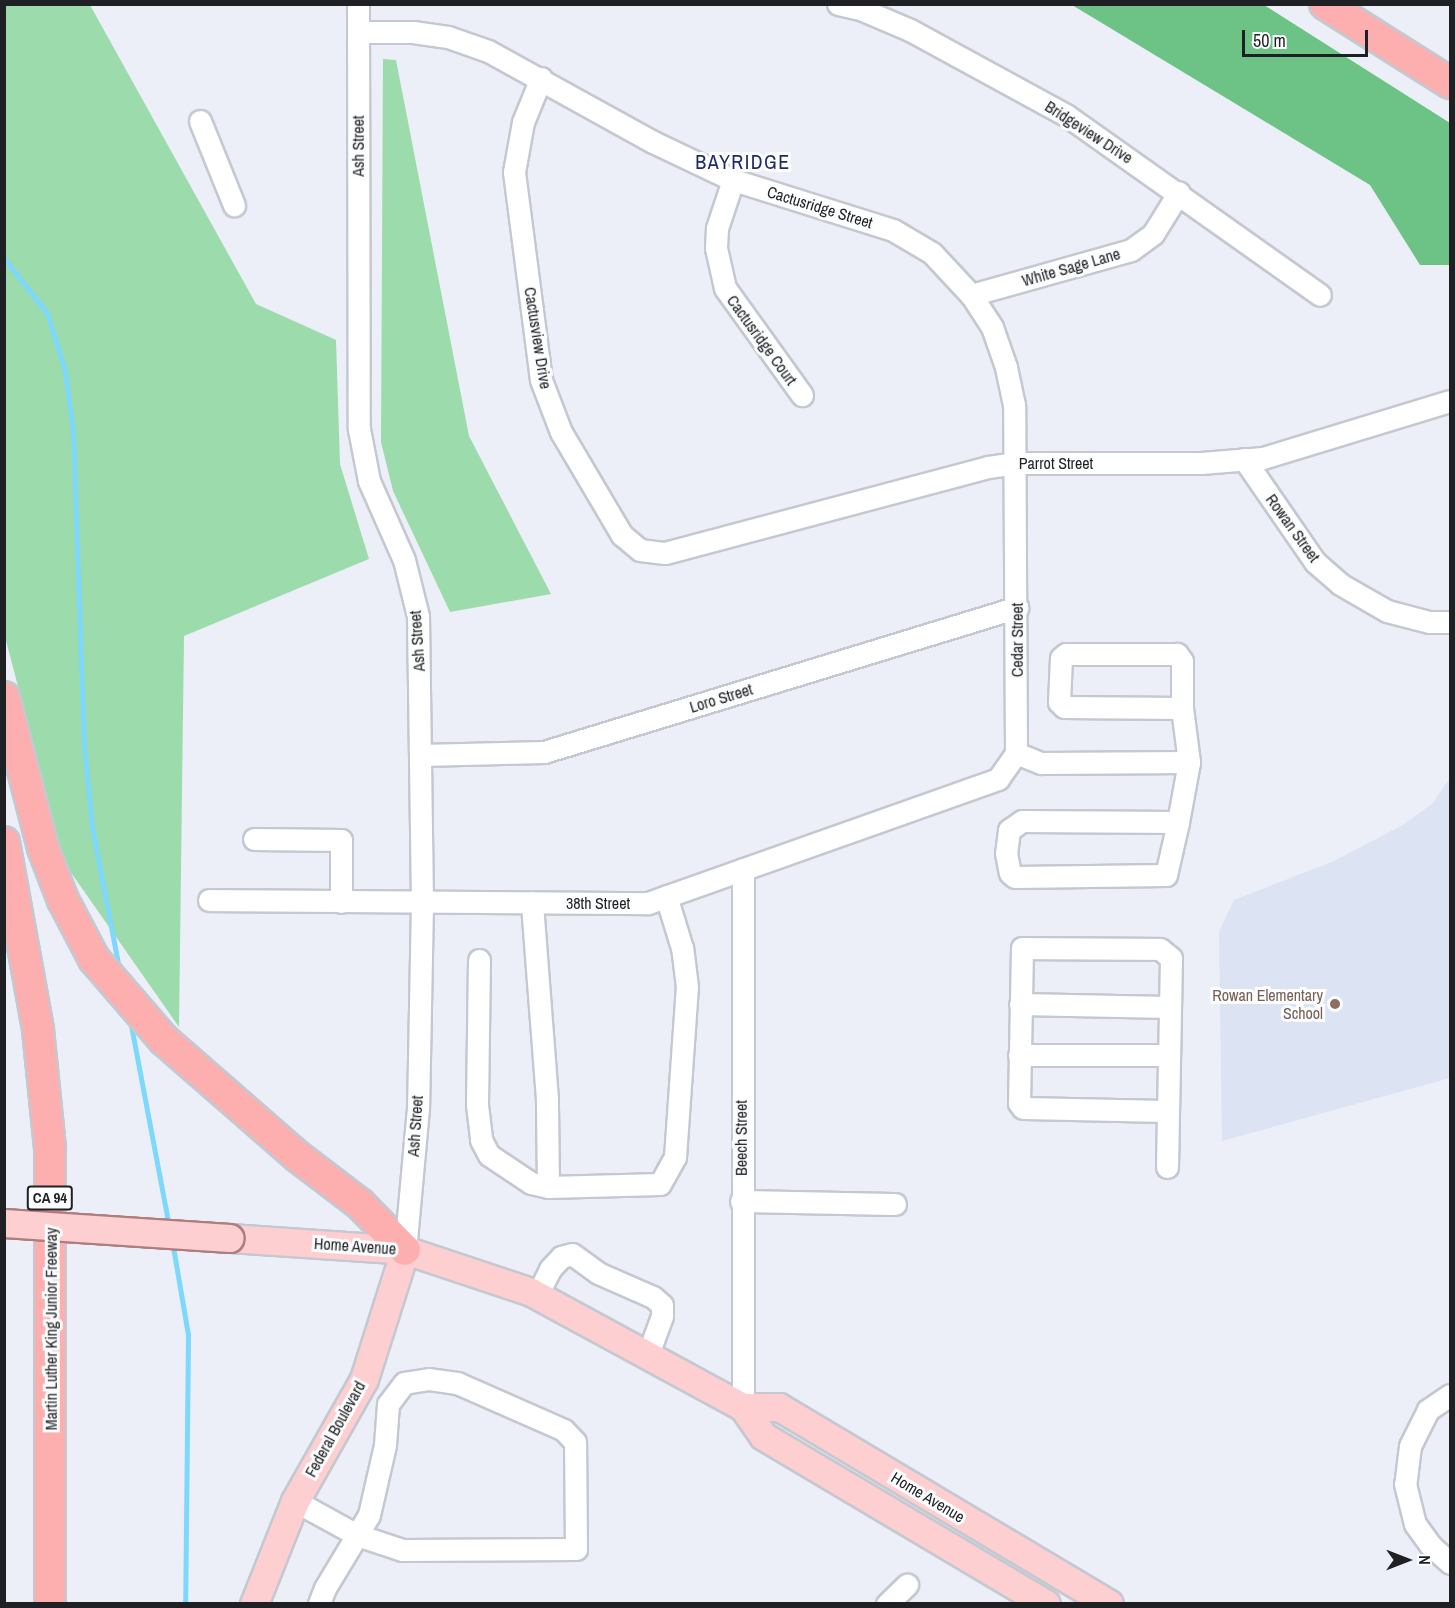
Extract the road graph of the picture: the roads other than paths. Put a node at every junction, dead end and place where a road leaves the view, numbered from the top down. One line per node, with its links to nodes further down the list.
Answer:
1 (358, 4): 4 (street, Ash Street)
2 (838, 4): 9 (street, Bridgeview Drive)
3 (1325, 4): 6 (highway)
4 (358, 32): 5 (street, Cactusridge Street); 23 (street, Ash Street)
5 (541, 78): 8 (street, Cactusridge Street); 17 (street, Cactusview Drive)
6 (1450, 83)
7 (200, 121): 10 (street)
8 (733, 180): 11 (street, Cactusridge Street); 13 (street, Cactusridge Court)
9 (1179, 192): 11 (street, White Sage Lane); 12 (street, Bridgeview Drive)
10 (234, 205)
11 (971, 295): 16 (street, Cactusridge Street)
12 (1320, 295)
13 (802, 395)
14 (1450, 401): 15 (street, Parrot Street)
15 (1245, 459): 16 (street, Parrot Street); 19 (street, Rowan Street)
16 (1015, 463): 17 (street, Parrot Street); 18 (street, Cedar Street)
17 (665, 553)
18 (1017, 606): 22 (street, Cedar Street); 23 (street, Loro Street)
19 (1450, 622)
20 (4, 697): 45 (highway)
21 (1182, 708): 21 (street); 24 (street)
22 (1016, 753): 24 (street); 28 (street, 38th Street)
23 (421, 755): 32 (street, Ash Street)
24 (1189, 762): 25 (street)
25 (1178, 822): 25 (street)
26 (254, 839): 31 (street)
27 (4, 842): 52 (highway, Martin Luther King Junior Freeway / CA 94)
28 (743, 869): 29 (street, 38th Street); 42 (street, Beech Street)
29 (666, 896): 33 (street, 38th Street); 41 (street)
30 (209, 900): 31 (street, 38th Street)
31 (341, 902): 32 (street, 38th Street)
32 (422, 903): 33 (street, 38th Street); 45 (street, Ash Street)
33 (532, 903): 41 (street)
34 (479, 960): 41 (street)
35 (1020, 1004): 36 (street); 36 (street); 37 (street)
36 (1169, 1007): 38 (street)
37 (1019, 1055): 38 (street); 39 (street)
38 (1168, 1055): 39 (street)
39 (1167, 1111): 40 (street)
40 (1167, 1167)
41 (548, 1187)
42 (741, 1201): 43 (street); 49 (street, Beech Street)
43 (895, 1204)
44 (4, 1223): 45 (main road, Home Avenue, bridge)
45 (405, 1250): 46 (main road, Home Avenue); 50 (main road, Federal Boulevard)
46 (537, 1295): 47 (main road, Home Avenue); 47 (street)
47 (648, 1354): 49 (main road, Home Avenue)
48 (1450, 1395): 53 (street)
49 (743, 1407): 60 (main road, Home Avenue); 61 (main road, Home Avenue)
50 (295, 1501): 51 (street); 57 (main road, Federal Boulevard)
51 (357, 1535): 51 (street); 58 (street)
52 (52, 1559): 55 (highway, Martin Luther King Junior Freeway / CA 94); 56 (highway)
53 (1450, 1563)
54 (907, 1585): 59 (street)
55 (50, 1604)
56 (60, 1604)
57 (254, 1604)
58 (320, 1604)
59 (887, 1604)
60 (1046, 1604)
61 (1109, 1604)

